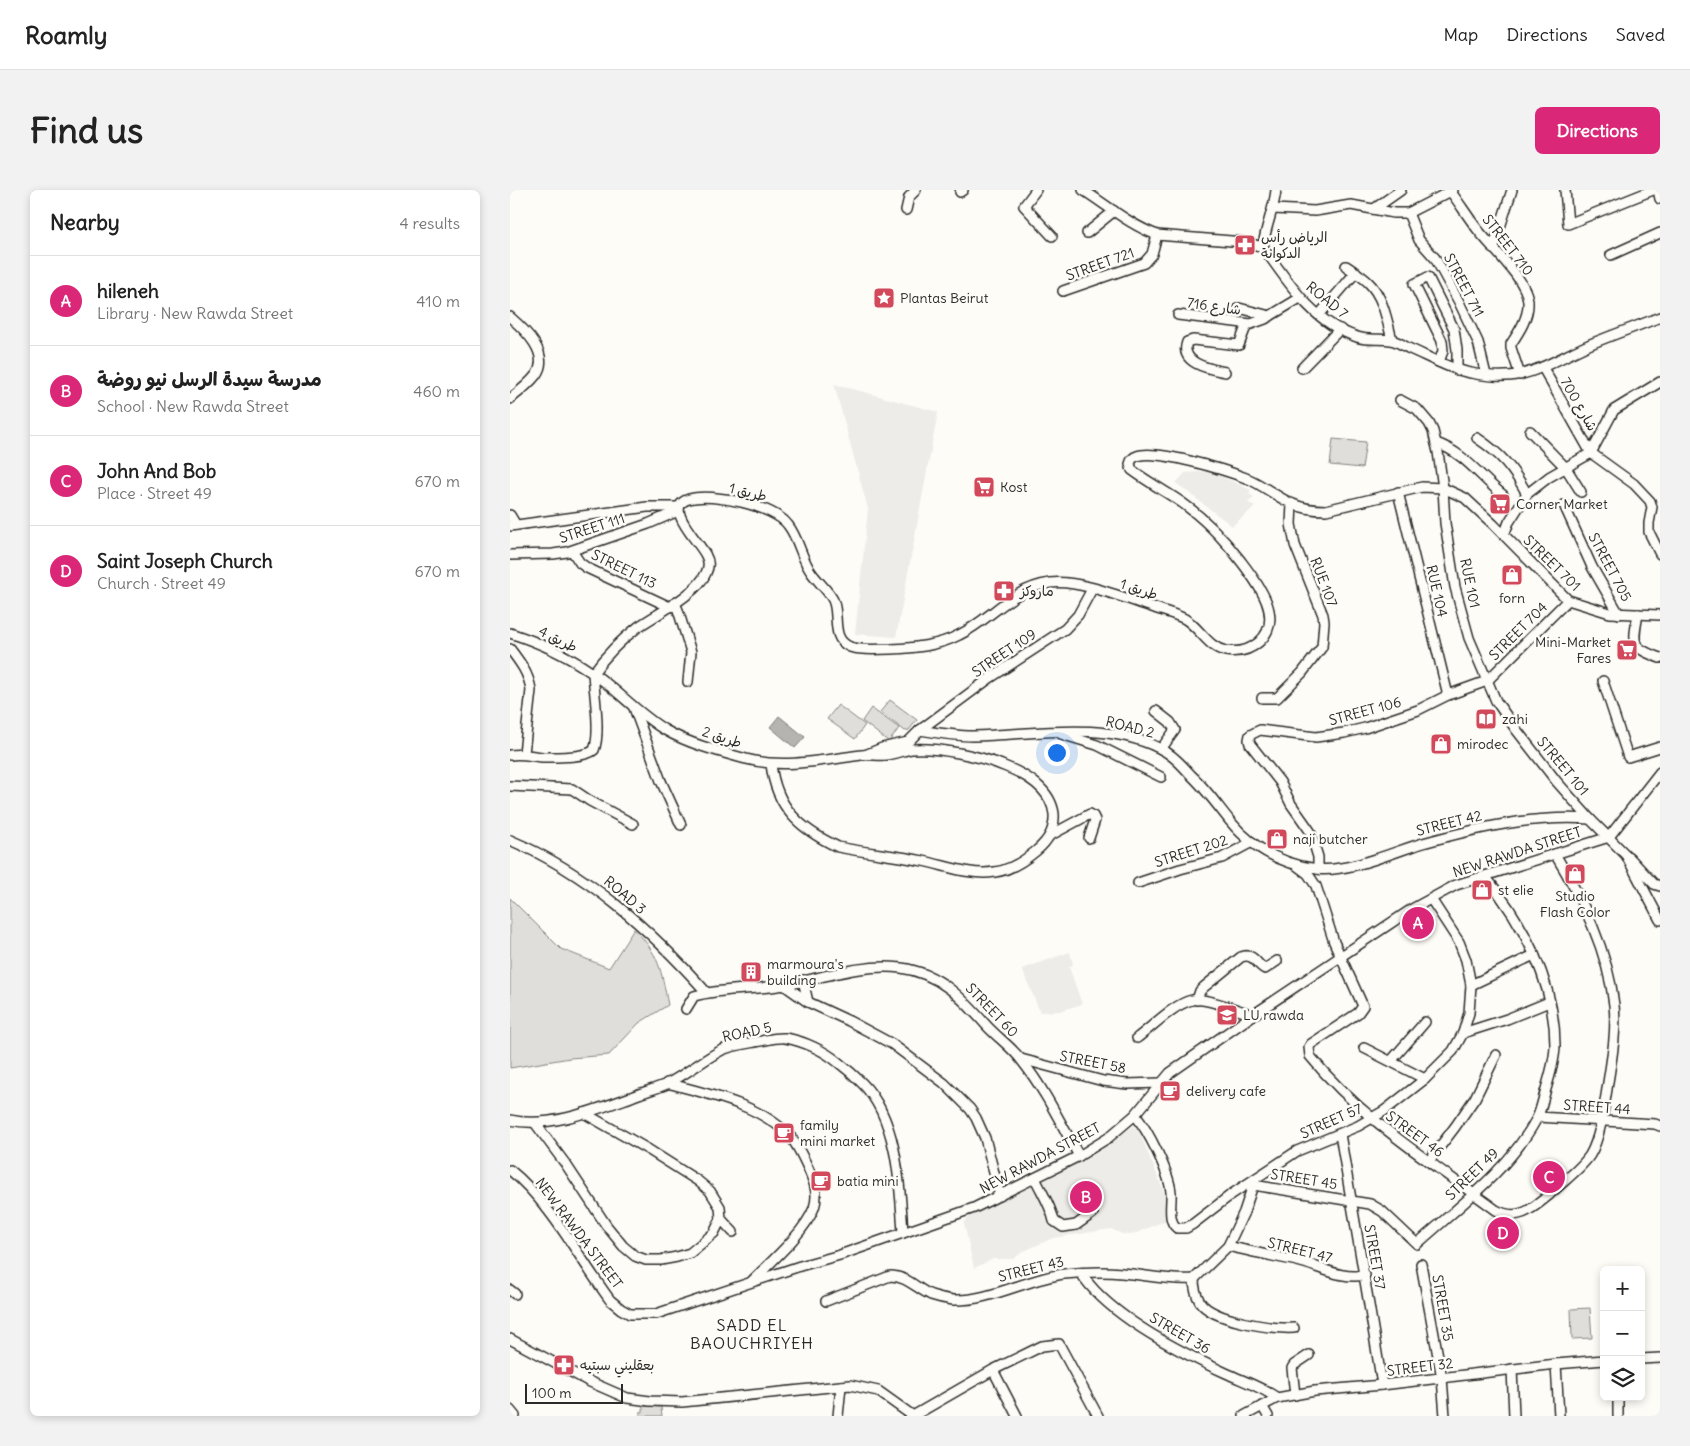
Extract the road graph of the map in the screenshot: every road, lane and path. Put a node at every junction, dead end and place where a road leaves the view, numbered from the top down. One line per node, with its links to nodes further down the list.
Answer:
1 (916, 190): 14 (street)
2 (1036, 190): 20 (street)
3 (1084, 190): 15 (street)
4 (1276, 190): 12 (street)
5 (1401, 190): 13 (street)
6 (1512, 190): 22 (street)
7 (1565, 190): 8 (street)
8 (1652, 190)
9 (1658, 190): 11 (street)
10 (1452, 191): 16 (street); 22 (street, STREET 710)
11 (1660, 199)
12 (1274, 209): 13 (street); 21 (street)
13 (1374, 209): 16 (street)
14 (906, 210)
15 (1114, 211): 17 (street); 19 (street)
16 (1408, 213): 42 (street, STREET 711)
17 (1087, 233)
18 (1660, 233): 23 (street)
19 (1158, 235): 21 (street); 26 (street, STREET 721)
20 (1052, 236)
21 (1263, 247): 27 (street, ROAD 7)
22 (1493, 249): 43 (street, STREET 710)
23 (1612, 255)
24 (1346, 266): 25 (street)
25 (1356, 272): 30 (street); 36 (street)
26 (1063, 291)
27 (1300, 298): 30 (street, ROAD 7); 31 (street, شارع 716)
28 (1239, 308): 31 (street)
29 (1178, 314): 34 (street, شارع 716)
30 (1319, 315): 35 (street, ROAD 7)
31 (1270, 316): 34 (street, شارع 716)
32 (1660, 316): 39 (street, ROAD 7)
33 (510, 317): 45 (street)
34 (1247, 324): 41 (street)
35 (1340, 329): 36 (street, ROAD 7); 38 (street)
36 (1392, 340): 37 (street, ROAD 7)
37 (1439, 362): 40 (street, ROAD 7); 40 (street)
38 (1302, 368)
39 (1543, 368): 43 (street, ROAD 7); 50 (street, شارع 700)
40 (1457, 370): 42 (street, ROAD 7)
41 (1225, 372)
42 (1486, 375): 43 (street, ROAD 7)
43 (1520, 375)
44 (1660, 382): 50 (street)
45 (510, 399)
46 (1400, 400): 49 (street, RUE 101)
47 (1530, 431): 51 (street)
48 (1477, 438): 55 (street)
49 (1436, 443): 52 (street, RUE 101); 56 (street)
50 (1591, 453): 51 (street, STREET 701); 58 (street)
51 (1566, 468): 54 (street); 55 (street, STREET 701)
52 (1443, 488): 53 (street, طريق 1); 64 (street, طريق 1); 79 (street, RUE 101)
53 (1398, 492): 59 (street, طريق 1); 82 (street, RUE 104)
54 (1581, 492)
55 (1527, 494): 64 (street, STREET 701)
56 (1503, 495)
57 (1660, 498): 58 (street)
58 (1650, 501): 65 (street)
59 (1292, 504): 69 (street, طريق 1); 83 (street, RUE 107)
60 (1564, 505): 72 (street, STREET 705)
61 (679, 509): 63 (street); 66 (street, STREET 111); 69 (street, طريق 1); 71 (street)
62 (510, 515): 63 (street)
63 (513, 526)
64 (1504, 535): 70 (street, STREET 701)
65 (1657, 543): 67 (street)
66 (572, 551): 68 (street, STREET 111); 71 (street, STREET 113)
67 (1660, 554)
68 (510, 555)
69 (1092, 589): 86 (street, STREET 109)
70 (1568, 600): 72 (street, STREET 701); 79 (street, STREET 704)
71 (672, 605): 78 (street); 81 (street)
72 (1620, 614): 73 (street, STREET 701)
73 (1638, 614): 74 (street, STREET 701); 77 (street)
74 (1660, 615)
75 (510, 633): 78 (street, طريق 4)
76 (510, 649): 91 (street)
77 (1660, 658)
78 (593, 673): 84 (street, طريق 2); 91 (street)
79 (1487, 681): 82 (street, STREET 106); 97 (street, STREET 101)
80 (1603, 681): 89 (street)
81 (688, 682)
82 (1448, 695): 108 (street, STREET 106)
83 (1262, 698)
84 (634, 707): 93 (street, طريق 2); 99 (street)
85 (1156, 711): 90 (street)
86 (920, 730): 87 (street, ROAD 2); 88 (street, STREET 109)
87 (1051, 731): 90 (street, ROAD 2); 95 (street)
88 (909, 745): 93 (street, طريق 2); 100 (street)
89 (1660, 747)
90 (1161, 749): 104 (street, ROAD 2)
91 (524, 753): 92 (street)
92 (510, 755)
93 (771, 764): 100 (street)
94 (1660, 772): 101 (street)
95 (1161, 777)
96 (510, 786): 98 (street)
97 (1590, 818): 101 (street, STREET 101); 109 (street, STREET 42)
98 (633, 824)
99 (681, 825)
100 (1051, 835): 102 (street)
101 (1609, 837): 105 (street, NEW RAWDA STREET); 106 (street, STREET 101)
102 (1089, 838)
103 (510, 840): 122 (street, ROAD 3)
104 (1252, 842): 107 (street, ROAD 2); 111 (street, STREET 202)
105 (1555, 854): 110 (street, NEW RAWDA STREET); 145 (street, STREET 46)
106 (1626, 855): 113 (street); 115 (street)
107 (1296, 865): 108 (street, ROAD 2); 112 (street)
108 (1318, 869): 109 (street, STREET 42)
109 (1340, 869): 112 (street)
110 (1485, 876): 114 (street, NEW RAWDA STREET); 116 (street)
111 (1138, 883)
112 (1316, 886): 117 (street)
113 (1660, 886)
114 (1431, 898): 117 (street, NEW RAWDA STREET); 121 (street, STREET 57)
115 (1660, 920)
116 (1534, 955): 121 (street); 125 (street)
117 (1340, 958): 127 (street, NEW RAWDA STREET); 143 (street, STREET 46)
118 (1277, 961): 123 (street)
119 (803, 980): 120 (street, STREET 60); 124 (street); 133 (street, STREET 60)
120 (784, 985): 122 (street, STREET 60); 124 (street)
121 (1471, 985): 129 (street, STREET 57)
122 (707, 992): 126 (street, STREET 60)
123 (1198, 1000): 127 (street); 130 (street)
124 (808, 1002): 155 (street)
125 (1549, 1002): 129 (street); 142 (street)
126 (686, 1008)
127 (1253, 1015): 138 (street, NEW RAWDA STREET)
128 (1424, 1022): 134 (street)
129 (1463, 1033): 136 (street, STREET 57)
130 (1136, 1038)
131 (1364, 1048): 134 (street)
132 (1496, 1055): 150 (street)
133 (1021, 1059): 138 (street, STREET 58); 149 (street, STREET 60)
134 (1391, 1061): 136 (street)
135 (688, 1071): 137 (street, ROAD 5); 139 (street); 161 (street, ROAD 5)
136 (1425, 1078): 143 (street, STREET 57)
137 (667, 1083): 139 (street); 140 (street, ROAD 5)
138 (1161, 1083): 141 (street, NEW RAWDA STREET)
139 (688, 1089): 167 (street)
140 (584, 1113): 146 (street, ROAD 5); 159 (street)
141 (1135, 1115): 149 (street, NEW RAWDA STREET); 153 (street, STREET 57)
142 (1538, 1117): 145 (street, STREET 44); 154 (street, STREET 49)
143 (1371, 1119): 148 (street, STREET 57); 150 (street, STREET 46)
144 (510, 1120): 146 (street, ROAD 5)
145 (1601, 1122): 147 (street, STREET 44); 154 (street, STREET 46)
146 (535, 1123): 159 (street)
147 (1658, 1124)
148 (1340, 1134): 153 (street, STREET 57); 156 (street, STREET 37)
149 (1079, 1156): 152 (street, NEW RAWDA STREET)
150 (1428, 1160): 154 (street, STREET 46)
151 (510, 1170): 167 (street, NEW RAWDA STREET)
152 (1035, 1178): 155 (street, NEW RAWDA STREET); 158 (street)
153 (1254, 1182): 156 (street, STREET 45); 162 (street)
154 (1474, 1193): 157 (street, STREET 49)
155 (1000, 1196): 161 (street, NEW RAWDA STREET)
156 (1351, 1200): 157 (street, STREET 45); 165 (street, STREET 37)
157 (1382, 1211)
158 (1093, 1213)
159 (721, 1219): 160 (street)
160 (733, 1232)
161 (903, 1233): 167 (street, NEW RAWDA STREET)
162 (1228, 1246): 165 (street, STREET 47); 166 (street)
163 (1421, 1264): 178 (street, STREET 35)
164 (1081, 1272): 166 (street, STREET 43); 168 (street, STREET 43); 182 (street, STREET 36)
165 (1365, 1276): 179 (street, STREET 37)
166 (1194, 1279): 169 (street)
167 (750, 1283)
168 (826, 1301)
169 (1294, 1328)
170 (510, 1339): 180 (street)
171 (1309, 1355): 181 (street)
172 (1660, 1358): 173 (street)
173 (1645, 1359)
174 (1600, 1360): 175 (street, STREET 32)
175 (1556, 1364): 176 (street, STREET 32); 195 (street)
176 (1512, 1369): 178 (street, STREET 32); 194 (street)
177 (993, 1370): 188 (street); 189 (street); 190 (street)
178 (1442, 1378): 179 (street, STREET 32); 193 (street, STREET 35)
179 (1382, 1385): 181 (street, STREET 32)
180 (840, 1386): 187 (street); 188 (street)
181 (1295, 1395): 182 (street, STREET 32)
182 (1277, 1398): 184 (street, STREET 32)
183 (1618, 1401): 196 (street)
184 (1262, 1406): 191 (street, STREET 32); 192 (street)
185 (510, 1410): 186 (street)
186 (515, 1416)
187 (838, 1416)
188 (913, 1416)
189 (1017, 1416)
190 (1098, 1416)
191 (1244, 1416)
192 (1268, 1416)
193 (1444, 1416)
194 (1514, 1416)
195 (1559, 1416)
196 (1618, 1416)

